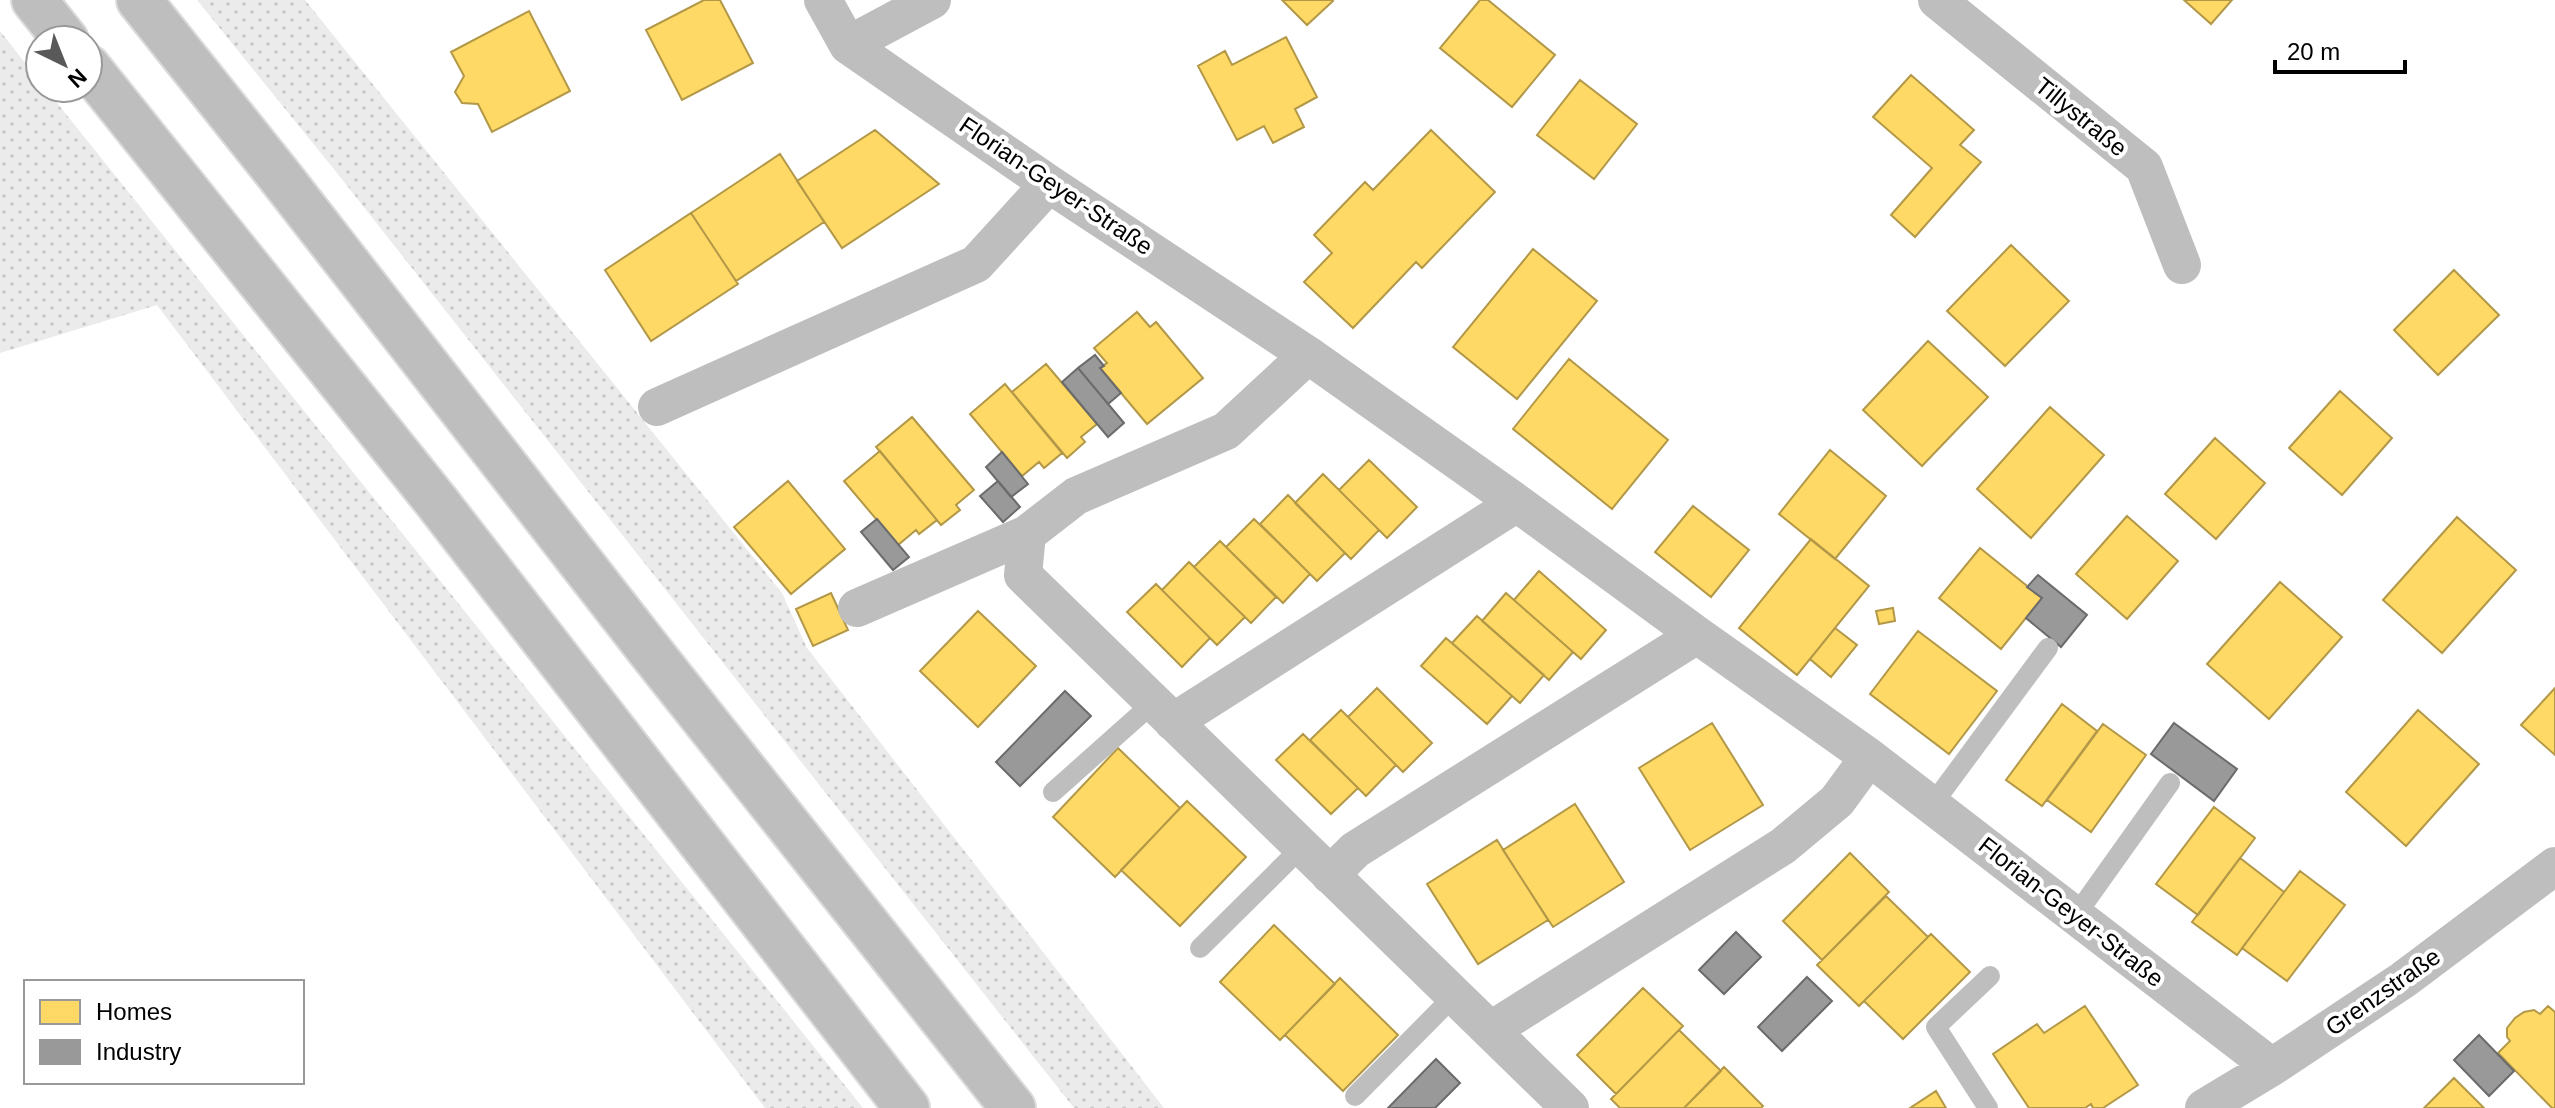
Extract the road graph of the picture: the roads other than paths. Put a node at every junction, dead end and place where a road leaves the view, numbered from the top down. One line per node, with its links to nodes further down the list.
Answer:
1 (34, 0): 6 (main road)
2 (139, 0): 34 (main road)
3 (823, 0): 7 (street, Florian-Geyer-Straße)
4 (932, 0): 7 (street)
5 (1937, 0): 10 (street, Tillystraße)
6 (53, 24)
7 (848, 45): 9 (street, Florian-Geyer-Straße)
8 (104, 87): 33 (main road)
9 (1049, 184): 11 (street, Florian-Geyer-Straße); 12 (street)
10 (2182, 265)
11 (1308, 355): 13 (street, Florian-Geyer-Straße); 14 (street)
12 (657, 407)
13 (1517, 503): 16 (street, Florian-Geyer-Straße); 18 (street)
14 (1027, 534): 15 (street); 18 (street)
15 (857, 608)
16 (1697, 635): 19 (street, Florian-Geyer-Straße); 25 (street)
17 (2048, 648): 22 (lane)
18 (1163, 713): 21 (lane); 23 (street)
19 (1869, 757): 22 (street, Florian-Geyer-Straße); 30 (street)
20 (2170, 783): 26 (lane)
21 (1053, 792)
22 (1932, 805): 26 (street, Florian-Geyer-Straße)
23 (1302, 847): 25 (street); 27 (lane)
24 (2555, 866): 31 (street, Grenzstraße)
25 (1330, 875): 29 (street)
26 (2076, 915): 31 (street, Florian-Geyer-Straße)
27 (1200, 948)
28 (1990, 976): 36 (lane)
29 (1455, 995): 30 (street); 32 (lane)
30 (1491, 1030): 35 (street)
31 (2272, 1067): 37 (street, Grenzstraße)
32 (1355, 1096)
33 (907, 1108)
34 (1013, 1108)
35 (1570, 1108)
36 (1988, 1108)
37 (2204, 1108)

